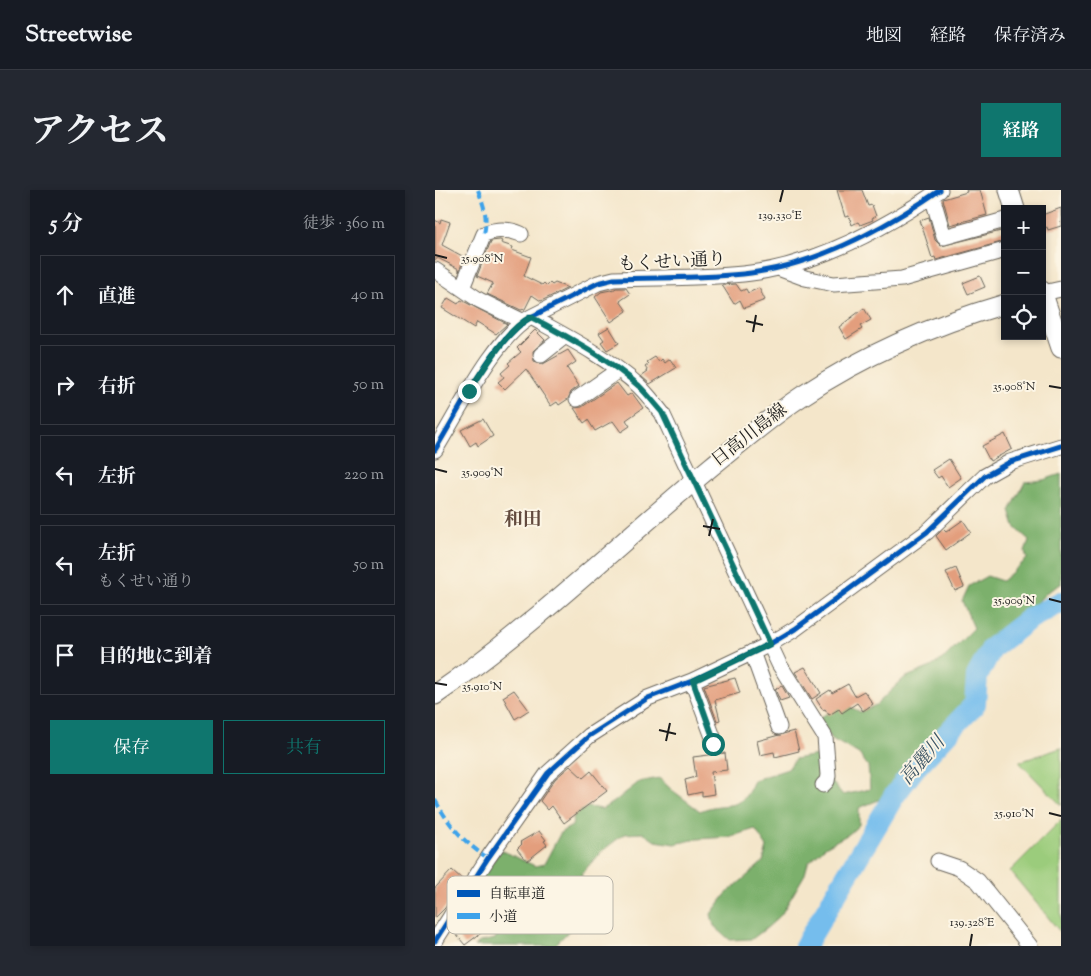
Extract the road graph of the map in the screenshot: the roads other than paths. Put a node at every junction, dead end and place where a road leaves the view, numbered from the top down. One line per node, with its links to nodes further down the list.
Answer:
1 (1009, 190): 3 (main road)
2 (936, 193): 4 (street); 7 (street, もくせい通り)
3 (1014, 205)
4 (1001, 221)
5 (521, 234): 9 (street)
6 (1001, 251): 7 (street)
7 (778, 268): 12 (street, もくせい通り)
8 (435, 270): 9 (street)
9 (462, 288): 12 (street)
10 (1047, 292): 14 (main road)
11 (1001, 305): 20 (main road, 日高川島線)
12 (526, 319): 13 (street); 19 (street, もくせい通り)
13 (565, 336): 15 (street); 16 (street)
14 (1061, 348)
15 (541, 355)
16 (617, 371): 17 (street); 20 (street)
17 (577, 399)
18 (1061, 446): 21 (street)
19 (435, 450)
20 (694, 480): 21 (street); 24 (main road, 日高川島線)
21 (770, 644): 22 (street); 27 (street)
22 (752, 652): 23 (street); 25 (street)
23 (693, 681): 26 (street); 29 (street)
24 (435, 695)
25 (779, 727)
26 (713, 744)
27 (823, 785)
28 (937, 861): 32 (street)
29 (478, 876)
30 (447, 924): 31 (street)
31 (435, 941)
32 (1029, 946)

